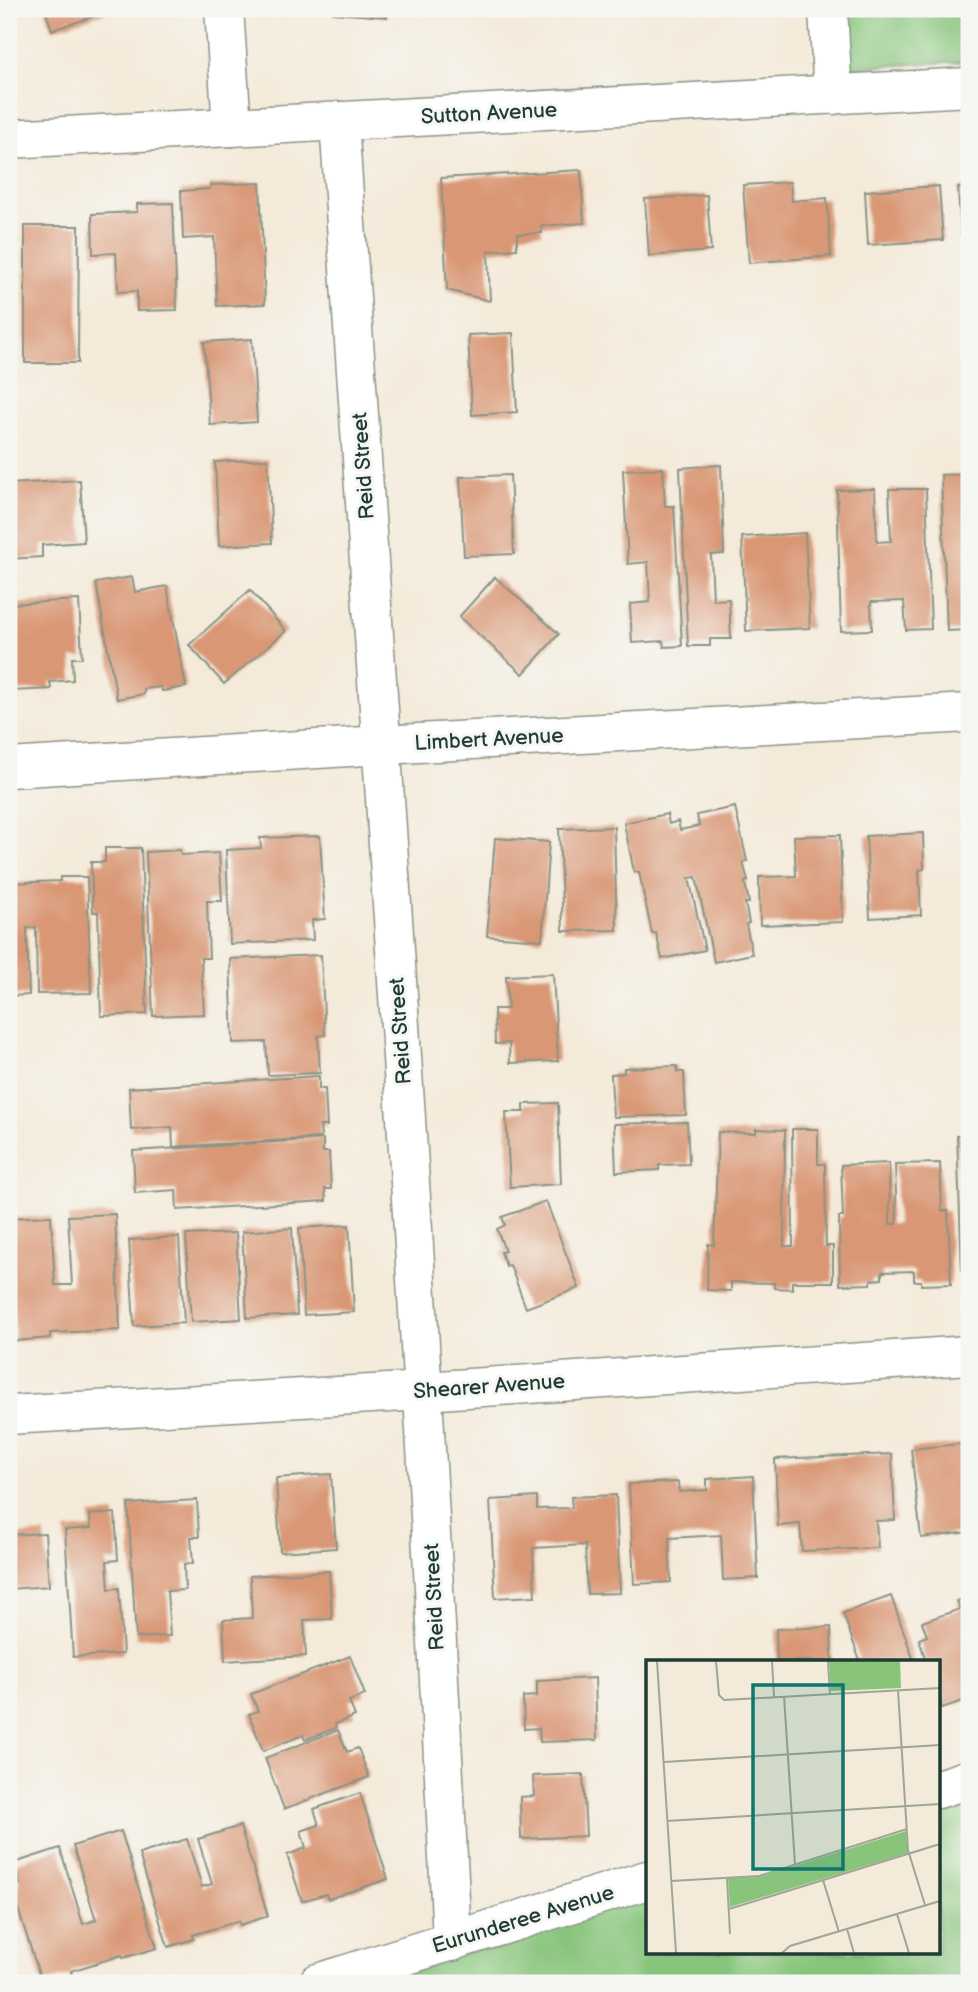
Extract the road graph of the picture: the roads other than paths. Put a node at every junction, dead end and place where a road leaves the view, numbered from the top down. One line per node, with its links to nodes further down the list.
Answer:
1 (224, 9): 6 (street)
2 (828, 9): 4 (street)
3 (969, 88): 4 (street, Sutton Avenue)
4 (833, 95): 5 (street, Sutton Avenue)
5 (339, 121): 6 (street, Sutton Avenue); 9 (street, Reid Street)
6 (232, 127): 7 (street, Sutton Avenue)
7 (9, 139)
8 (969, 713): 9 (street, Limbert Avenue)
9 (382, 745): 10 (street, Limbert Avenue); 12 (street, Reid Street)
10 (9, 768)
11 (969, 1355): 12 (street, Shearer Avenue)
12 (423, 1391): 13 (street, Shearer Avenue); 17 (street, Reid Street)
13 (9, 1415)
14 (969, 1779): 15 (street)
15 (940, 1788)
16 (646, 1880): 17 (street, Eurunderee Avenue)
17 (452, 1942): 18 (street, Eurunderee Avenue)
18 (318, 1983)

